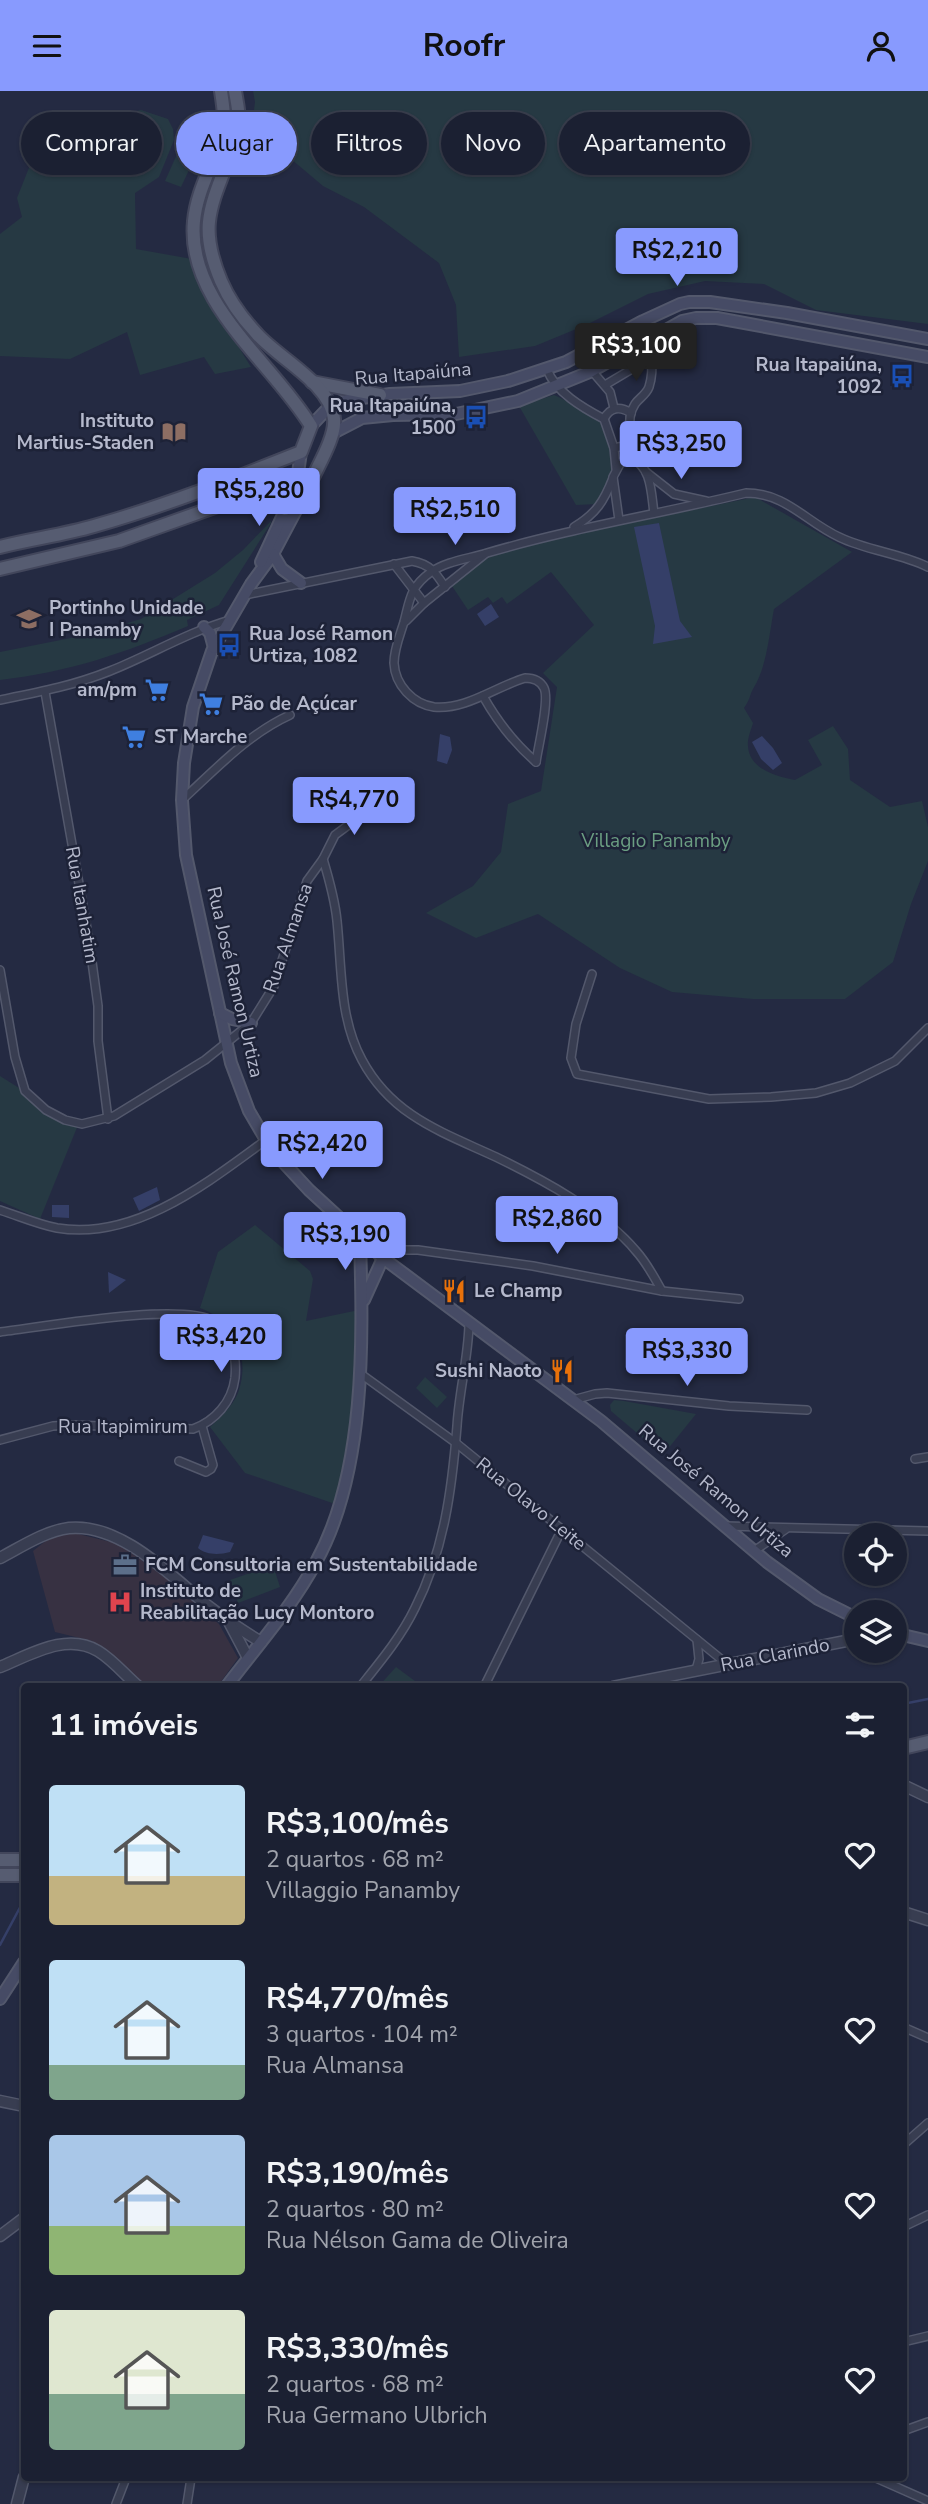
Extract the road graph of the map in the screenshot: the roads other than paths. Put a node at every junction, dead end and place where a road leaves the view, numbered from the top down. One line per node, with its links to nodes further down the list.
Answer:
1 (221, 91): 13 (main road)
2 (235, 91): 10 (main road)
3 (643, 321): 4 (main road, Rua Itapaiúna); 5 (street); 8 (main road, Rua Itapaiúna)
4 (928, 339)
5 (648, 341): 6 (street); 7 (main road, Rua Itapaiúna); 9 (main road, Rua Itapaiúna)
6 (652, 357): 11 (street); 17 (street)
7 (928, 357)
8 (547, 369): 12 (street); 14 (main road, Rua Itapaiúna)
9 (593, 371): 11 (street); 12 (main road, Rua Itapaiúna)
10 (309, 379): 13 (main road); 14 (main road); 15 (main road)
11 (605, 385): 16 (street)
12 (555, 386): 18 (street); 20 (main road, Rua Itapaiúna)
13 (290, 394): 19 (main road)
14 (380, 395): 15 (main road, Rua Itapaiúna)
15 (330, 405): 19 (main road); 20 (main road)
16 (614, 408): 17 (street); 18 (street)
17 (631, 413): 21 (street)
18 (604, 419): 22 (street)
19 (311, 426): 23 (main road)
20 (333, 433): 27 (main road, Rua José Ramon Urtiza)
21 (633, 444): 22 (street); 24 (street)
22 (614, 448): 25 (street)
23 (301, 452): 28 (main road, Rua José Ramon Urtiza); 30 (main road)
24 (643, 467): 25 (street); 31 (street); 34 (street)
25 (616, 469): 26 (street)
26 (613, 477): 35 (street); 36 (street)
27 (310, 484): 28 (main road); 38 (main road, Rua José Ramon Urtiza)
28 (296, 487): 29 (main road); 33 (main road, Rua José Ramon Urtiza)
29 (268, 490): 32 (main road); 33 (main road)
30 (197, 493): 32 (main road); 37 (main road)
31 (710, 502): 34 (street); 41 (street)
32 (208, 509): 42 (main road)
33 (285, 509): 45 (main road, Rua José Ramon Urtiza)
34 (654, 513): 35 (street)
35 (619, 520): 36 (street)
36 (569, 531): 39 (street)
37 (0, 547)
38 (273, 554): 44 (main road); 45 (main road, Rua José Ramon Urtiza)
39 (486, 554): 43 (street); 46 (street)
40 (394, 564): 43 (street); 44 (street); 47 (street)
41 (928, 567)
42 (0, 569)
43 (434, 570): 46 (street); 47 (street)
44 (301, 583): 48 (street)
45 (251, 584): 48 (main road, Rua José Ramon Urtiza)
46 (445, 587): 49 (street)
47 (412, 590): 49 (street); 51 (street)
48 (245, 595): 50 (main road, Rua José Ramon Urtiza)
49 (424, 603): 51 (street)
50 (230, 619): 52 (street); 53 (main road, Rua José Ramon Urtiza)
51 (403, 625): 55 (street)
52 (204, 627): 53 (main road); 54 (street)
53 (214, 648): 58 (main road, Rua José Ramon Urtiza)
54 (45, 692): 56 (street); 67 (street, Rua Itanhatim)
55 (483, 696): 55 (street)
56 (0, 700)
57 (290, 715): 58 (street)
58 (182, 800): 63 (main road, Rua José Ramon Urtiza)
59 (381, 809): 60 (street, Rua Almansa)
60 (323, 859): 64 (street, Rua Almansa); 72 (street)
61 (0, 970): 67 (street)
62 (592, 974): 65 (street)
63 (220, 1013): 64 (main road); 66 (main road, Rua José Ramon Urtiza)
64 (251, 1023): 66 (street, Rua Almansa)
65 (928, 1028)
66 (227, 1044): 67 (street, Rua Almansa); 68 (main road, Rua José Ramon Urtiza)
67 (108, 1119)
68 (266, 1140): 69 (street); 70 (main road, Rua José Ramon Urtiza)
69 (0, 1210)
70 (360, 1239): 71 (main road, Rua José Ramon Urtiza); 74 (main road)
71 (383, 1258): 72 (street); 74 (main road); 75 (main road, Rua José Ramon Urtiza)
72 (662, 1291): 73 (street)
73 (739, 1299)
74 (362, 1304): 77 (main road)
75 (470, 1325): 78 (main road, Rua José Ramon Urtiza); 82 (street)
76 (0, 1332): 80 (street, Rua Itapimirum)
77 (361, 1374): 82 (street, Rua Olavo Leite); 98 (main road)
78 (573, 1400): 79 (street); 86 (main road, Rua José Ramon Urtiza)
79 (807, 1410)
80 (202, 1426): 81 (street, Rua Itapimirum); 85 (street)
81 (0, 1440)
82 (456, 1443): 87 (street, Rua Olavo Leite); 105 (street)
83 (928, 1457): 84 (street)
84 (915, 1459)
85 (179, 1461)
86 (723, 1526): 88 (street); 90 (main road, Rua José Ramon Urtiza)
87 (562, 1529): 95 (street, Rua Olavo Leite); 106 (street)
88 (787, 1529): 89 (street); 90 (street)
89 (928, 1531)
90 (754, 1551): 92 (main road, Rua José Ramon Urtiza)
91 (0, 1558): 93 (street)
92 (844, 1612)
93 (228, 1622): 98 (street); 99 (street)
94 (907, 1636): 97 (main road)
95 (697, 1639): 100 (street, Rua Olavo Leite); 102 (street)
96 (844, 1641): 100 (street, Rua Clarindo)
97 (928, 1641)
98 (261, 1642): 99 (main road)
99 (248, 1658): 104 (main road)
100 (727, 1664): 102 (street, Rua Clarindo)
101 (0, 1667): 103 (street)
102 (696, 1670): 107 (street, Rua Clarindo)
103 (134, 1683)
104 (229, 1683)
105 (363, 1683)
106 (486, 1683)
107 (632, 1683)
108 (928, 1742): 109 (main road)
109 (907, 1747)
110 (907, 1787): 111 (street)
111 (928, 1797)
112 (0, 1860): 113 (main road)
113 (21, 1860)
114 (0, 1875): 115 (main road)
115 (21, 1875)
116 (907, 1913): 117 (street)
117 (928, 1920)
118 (21, 1967): 119 (main road)
119 (0, 1999)
120 (907, 2029): 121 (street)
121 (928, 2038)
122 (0, 2101): 123 (street)
123 (21, 2105)
124 (928, 2123): 125 (street)
125 (907, 2141)
126 (928, 2215): 128 (street)
127 (21, 2220): 129 (street)
128 (907, 2225)
129 (0, 2236)
130 (928, 2336): 131 (street)
131 (907, 2341)
132 (928, 2422): 133 (street)
133 (907, 2430)
134 (23, 2481): 139 (street)
135 (125, 2481): 140 (street)
136 (191, 2481): 141 (street)
137 (883, 2481): 138 (street)
138 (928, 2501)
139 (17, 2504)
140 (116, 2504)
141 (187, 2504)

